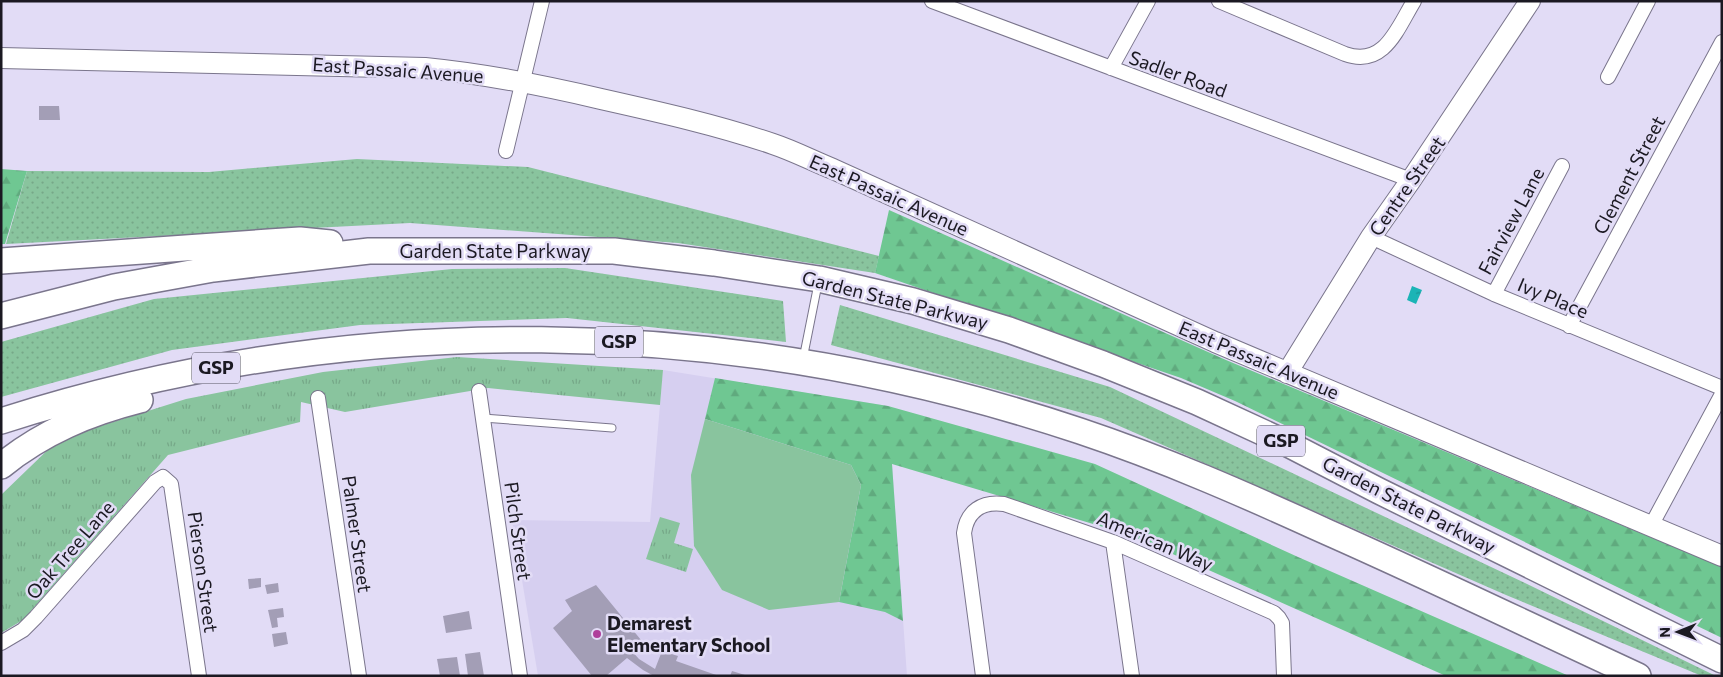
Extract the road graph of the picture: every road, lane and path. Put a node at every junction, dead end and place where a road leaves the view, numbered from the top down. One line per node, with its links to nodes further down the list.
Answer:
1 (542, 1): 12 (street)
2 (932, 1): 10 (street, Sadler Road)
3 (1148, 1): 10 (street)
4 (1218, 1): 5 (street)
5 (1414, 1)
6 (1530, 1): 15 (main road, Centre Street)
7 (1648, 1): 11 (street)
8 (1722, 42): 22 (street, Clement Street)
9 (1, 58): 12 (main road, East Passaic Avenue)
10 (1110, 68): 15 (street, Sadler Road)
11 (1608, 78)
12 (523, 81): 13 (street); 25 (main road, East Passaic Avenue)
13 (506, 151)
14 (1562, 166): 20 (street, Fairview Lane)
15 (1412, 180): 16 (main road, Centre Street)
16 (1371, 237): 20 (street, Ivy Place); 25 (main road, Centre Street)
17 (370, 251): 18 (highway); 19 (highway, Garden State Parkway / GSP); 21 (highway, Garden State Parkway / GSP)
18 (1, 261)
19 (819, 279): 24 (lane); 39 (highway, Garden State Parkway / GSP)
20 (1494, 294): 22 (street, Ivy Place)
21 (1, 316)
22 (1569, 326): 26 (street, Ivy Place)
23 (338, 349): 24 (highway, GSP); 31 (highway, GSP); 33 (highway)
24 (803, 362): 46 (highway, GSP)
25 (1287, 373): 35 (main road, East Passaic Avenue)
26 (1722, 388)
27 (479, 391): 30 (street, Pilch Street)
28 (1722, 394): 35 (street)
29 (318, 398): 41 (street, Palmer Street)
30 (483, 418): 32 (lane); 42 (street, Pilch Street)
31 (1, 421)
32 (612, 428)
33 (1, 466)
34 (163, 477): 38 (street, Oak Tree Lane); 40 (street, Pierson Street)
35 (1651, 526): 37 (main road, East Passaic Avenue)
36 (1113, 542): 43 (street, American Way); 44 (street); 45 (street, American Way)
37 (1722, 556)
38 (1, 643)
39 (1722, 660)
40 (199, 676)
41 (359, 676)
42 (520, 676)
43 (983, 676)
44 (1132, 676)
45 (1284, 676)
46 (1638, 676)

